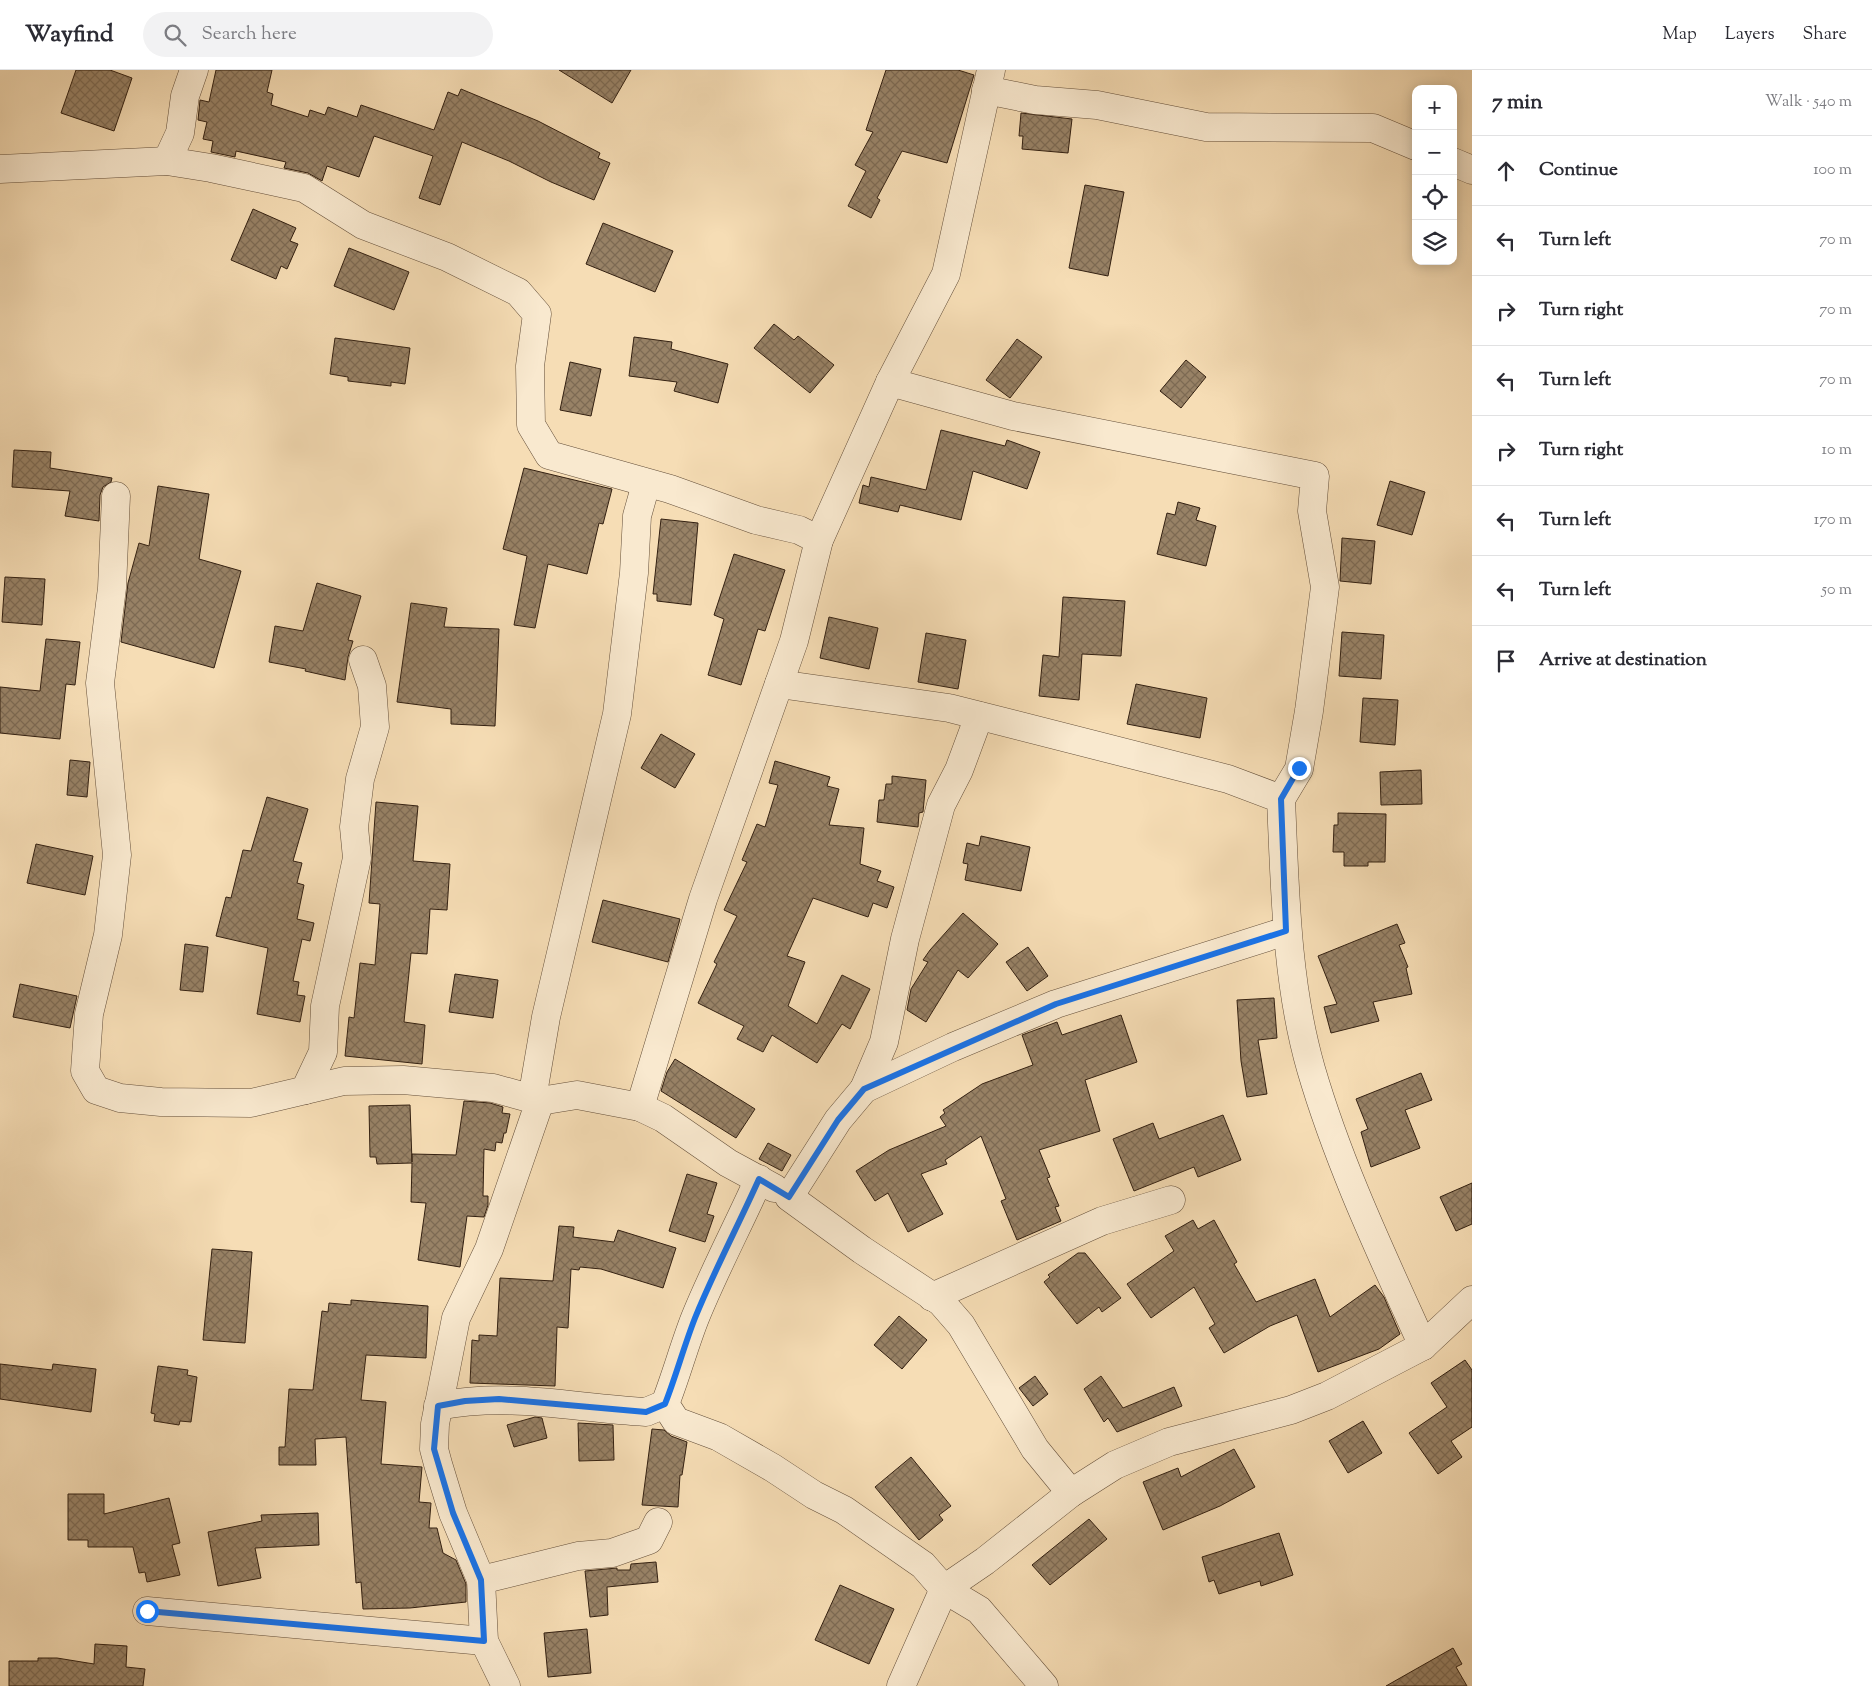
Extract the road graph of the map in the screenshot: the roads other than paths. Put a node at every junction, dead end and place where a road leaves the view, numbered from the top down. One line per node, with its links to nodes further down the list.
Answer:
1 (194, 70): 4 (street)
2 (987, 76): 3 (street); 8 (street)
3 (1412, 144)
4 (167, 161): 6 (street); 9 (street)
5 (1457, 164): 7 (street)
6 (0, 169)
7 (1472, 170)
8 (890, 382): 11 (street); 15 (street)
9 (646, 484): 11 (street); 19 (street)
10 (116, 496): 18 (street)
11 (819, 540): 13 (street)
12 (362, 660): 18 (street)
13 (778, 684): 14 (street); 20 (street)
14 (979, 716): 15 (street); 17 (street)
15 (1281, 799): 16 (street)
16 (1286, 931): 17 (street); 26 (street)
17 (864, 1089): 22 (street)
18 (305, 1090): 19 (street)
19 (536, 1100): 20 (street); 28 (street)
20 (640, 1107): 21 (street)
21 (759, 1179): 22 (street); 27 (street)
22 (789, 1197): 24 (street)
23 (1171, 1200): 24 (street)
24 (932, 1296): 29 (street)
25 (1472, 1300): 26 (street)
26 (1423, 1346): 29 (street)
27 (665, 1404): 28 (street); 32 (street)
28 (438, 1406): 31 (street)
29 (1072, 1493): 32 (street)
30 (658, 1522): 31 (street)
31 (481, 1580): 34 (street)
32 (944, 1589): 36 (street); 37 (street)
33 (147, 1611): 34 (street)
34 (484, 1641): 35 (street)
35 (506, 1686)
36 (901, 1686)
37 (1044, 1686)

